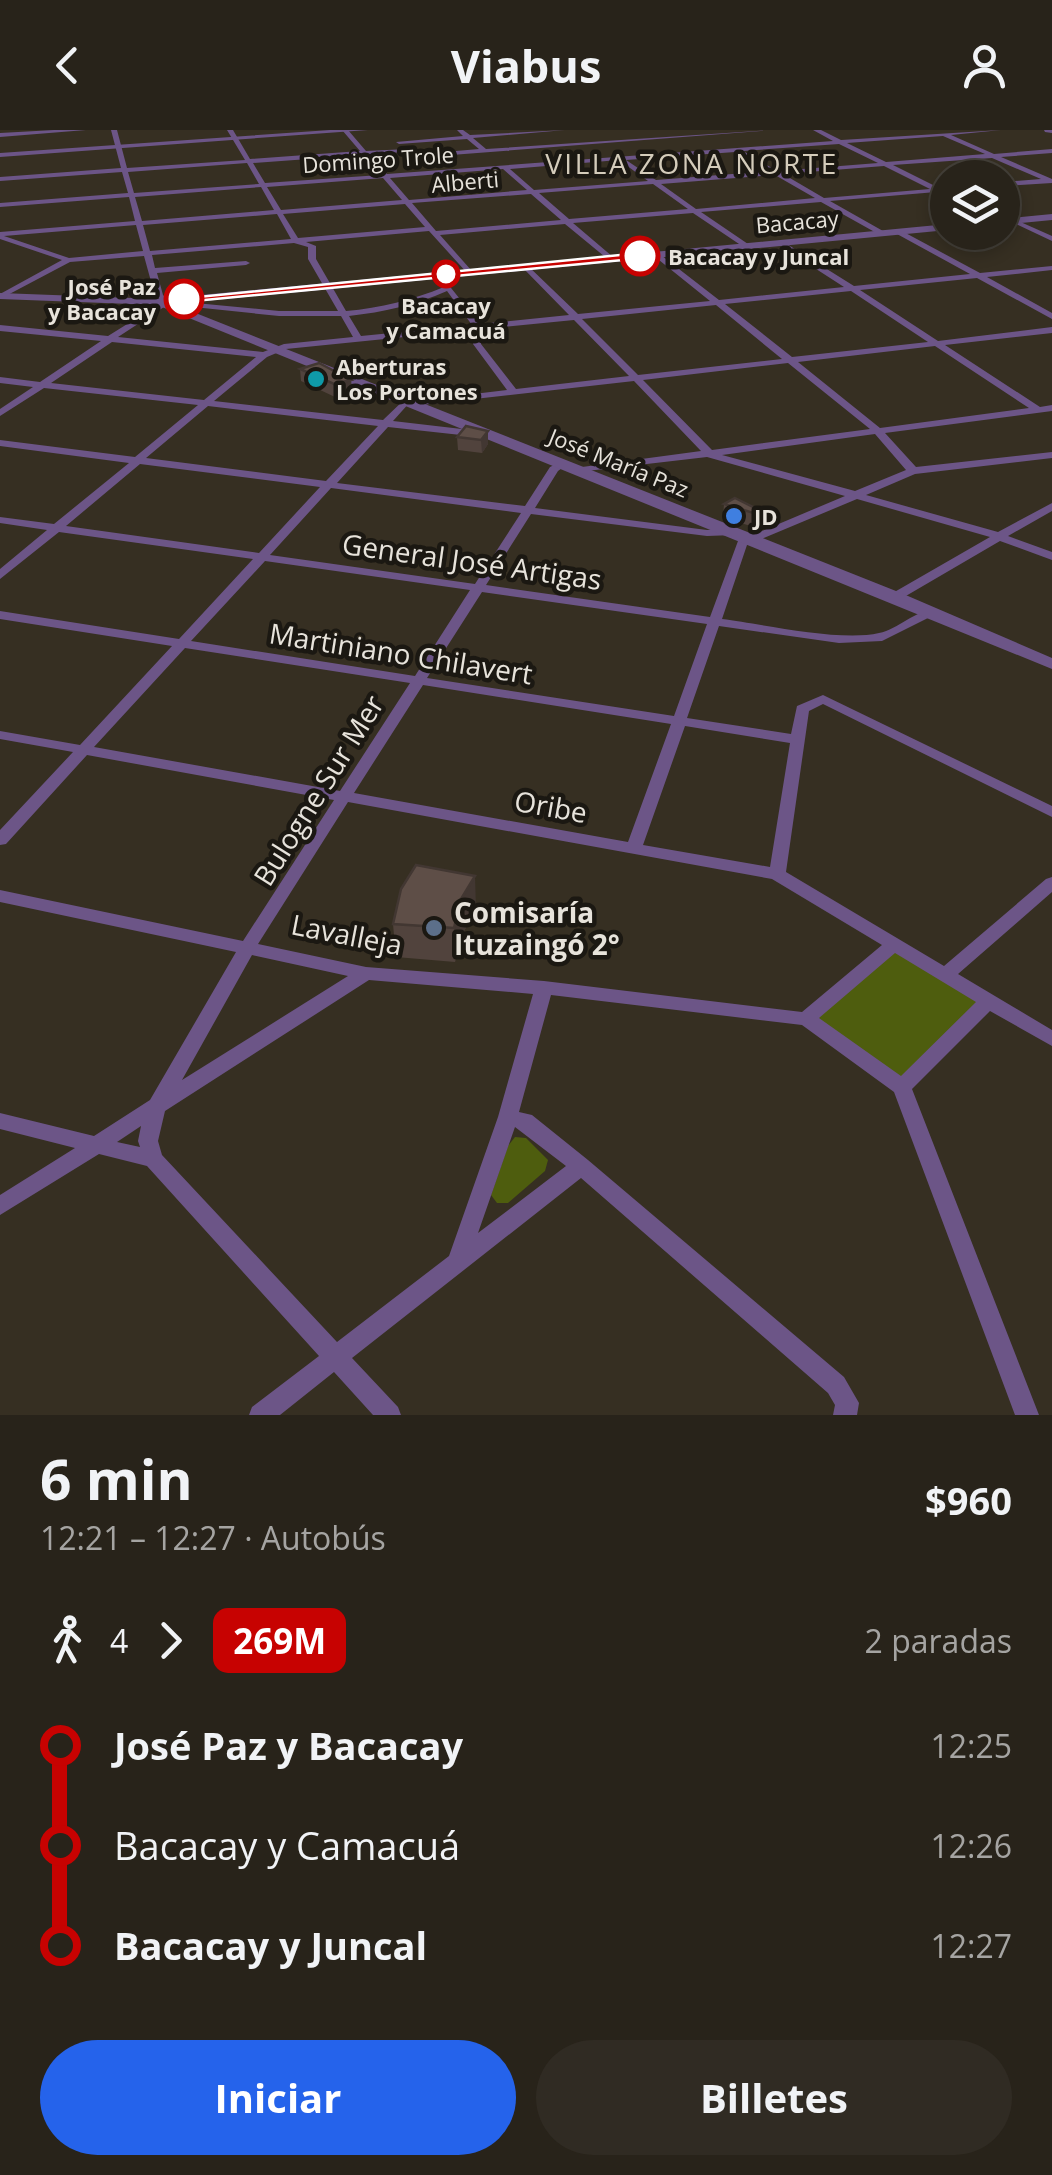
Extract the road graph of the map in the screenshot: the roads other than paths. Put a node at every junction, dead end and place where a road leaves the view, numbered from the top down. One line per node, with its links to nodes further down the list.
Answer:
1 (83, 130): 16 (street)
2 (114, 130): 21 (street)
3 (364, 130): 12 (street)
4 (388, 130): 18 (street)
5 (460, 130): 17 (street)
6 (562, 130): 17 (street)
7 (578, 130): 19 (street)
8 (770, 130): 13 (street)
9 (816, 130): 20 (street)
10 (932, 130): 15 (street)
11 (998, 130): 15 (street, Domingo Trole)
12 (346, 131): 14 (street); 25 (street)
13 (705, 132): 19 (street); 23 (street)
14 (233, 134): 21 (street); 30 (street)
15 (942, 134): 20 (street, Domingo Trole); 28 (street)
16 (0, 136)
17 (468, 137): 18 (street); 22 (street)
18 (399, 142): 26 (street)
19 (596, 142): 22 (street); 29 (street)
20 (840, 142): 23 (street, Domingo Trole); 31 (street)
21 (120, 146): 27 (street); 33 (street)
22 (484, 150): 26 (street); 32 (street)
23 (736, 150): 29 (street, Domingo Trole); 35 (street)
24 (1052, 151): 28 (street, Alberti)
25 (364, 153): 26 (street); 30 (street); 36 (street)
26 (409, 153): 34 (street)
27 (0, 155)
28 (994, 156): 31 (street, Alberti); 39 (street)
29 (619, 158): 32 (street, Domingo Trole); 41 (street)
30 (247, 161): 33 (street); 45 (street)
31 (887, 164): 35 (street, Alberti); 47 (street)
32 (504, 167): 34 (street, Domingo Trole); 37 (street)
33 (126, 170): 38 (street); 50 (street)
34 (428, 173): 36 (street, Domingo Trole); 40 (street)
35 (776, 173): 41 (street, Alberti); 51 (street)
36 (385, 176): 45 (street, Domingo Trole); 46 (street)
37 (515, 176): 40 (street); 49 (street)
38 (0, 179)
39 (1051, 180): 42 (street)
40 (438, 183): 43 (street)
41 (654, 183): 49 (street, Alberti); 54 (street)
42 (1020, 183)
43 (423, 184)
44 (408, 185): 46 (street)
45 (261, 186): 50 (street, Domingo Trole); 55 (street)
46 (394, 186): 52 (street)
47 (930, 186)
48 (930, 191): 51 (street)
49 (534, 193): 52 (street, Alberti); 58 (street)
50 (132, 196): 53 (street, Domingo Trole); 59 (street)
51 (822, 200): 54 (street); 64 (street)
52 (408, 203): 55 (street, Alberti); 62 (street)
53 (0, 206)
54 (694, 210): 58 (street); 69 (street)
55 (276, 212): 59 (street, Alberti); 67 (street)
56 (1052, 218): 57 (street)
57 (1020, 220)
58 (567, 222): 62 (street); 72 (street)
59 (140, 223): 65 (street, Alberti); 70 (street)
60 (1020, 226): 66 (street)
61 (930, 229): 63 (street, Bacacay)
62 (432, 231): 67 (street); 78 (street)
63 (900, 232): 64 (street, Bacacay); 80 (street)
64 (880, 234): 68 (street, Bacacay)
65 (0, 236): 73 (street)
66 (1052, 239)
67 (296, 241): 70 (street); 81 (street)
68 (782, 242): 69 (street, Bacacay); 83 (street)
69 (745, 246): 71 (street, Bacacay)
70 (147, 254): 73 (street); 77 (street)
71 (657, 254): 72 (street, Bacacay); 86 (street)
72 (610, 258): 75 (street, Bacacay)
73 (68, 260): 84 (street)
74 (246, 263): 77 (street)
75 (526, 266): 78 (street, Bacacay); 89 (street)
76 (1052, 268): 80 (street)
77 (152, 271): 85 (street)
78 (468, 272): 79 (street, Bacacay)
79 (439, 274): 81 (street, Bacacay); 82 (street)
80 (979, 275): 83 (street); 88 (street)
81 (326, 285): 85 (street, Bacacay); 87 (street)
82 (449, 288): 87 (street); 90 (street)
83 (853, 289): 86 (street); 95 (street)
84 (1, 296): 85 (street, José María Paz)
85 (166, 303): 87 (street); 94 (street); 96 (street, José María Paz)
86 (716, 303): 89 (street); 97 (street)
87 (342, 311): 93 (street)
88 (1052, 316)
89 (576, 317): 90 (street); 98 (street)
90 (478, 327): 93 (street); 101 (street)
91 (0, 328): 94 (street)
92 (1052, 330): 95 (street)
93 (358, 339): 96 (street)
94 (108, 340): 96 (street); 100 (street)
95 (934, 344): 97 (street); 104 (street)
96 (270, 352): 102 (street, José María Paz); 103 (street)
97 (789, 360): 98 (street); 108 (street)
98 (635, 378): 101 (street); 111 (street)
99 (0, 380): 100 (street)
100 (41, 385): 103 (street); 106 (street)
101 (513, 392): 102 (street)
102 (410, 403): 107 (street); 109 (street, José María Paz)
103 (205, 404): 107 (street); 113 (street)
104 (1038, 410): 105 (street); 108 (street)
105 (1052, 411)
106 (0, 413)
107 (382, 424): 109 (street); 117 (street)
108 (877, 430): 111 (street); 116 (street)
109 (488, 434): 114 (street, José María Paz)
110 (0, 443): 113 (street)
111 (707, 453): 115 (street); 118 (street)
112 (1052, 455): 116 (street)
113 (138, 460): 117 (street); 122 (street)
114 (564, 463): 115 (street, José María Paz); 120 (street, Bulogne Sur Mer)
115 (582, 470): 123 (street, José María Paz)
116 (913, 471): 118 (street)
117 (326, 484): 120 (street); 126 (street)
118 (852, 496): 123 (street); 124 (street)
119 (1052, 506): 124 (street)
120 (528, 510): 123 (street); 128 (street, Bulogne Sur Mer)
121 (0, 520): 122 (street, General José Artigas)
122 (58, 528): 126 (street, General José Artigas); 127 (street)
123 (741, 535): 129 (street, José María Paz); 132 (street)
124 (1000, 537): 125 (street); 129 (street)
125 (1052, 556)
126 (260, 557): 128 (street, General José Artigas); 133 (street)
127 (0, 575)
128 (478, 588): 132 (street, General José Artigas); 135 (street, Bulogne Sur Mer)
129 (896, 597): 130 (street, José María Paz)
130 (932, 613): 132 (street, General José Artigas); 134 (street, José María Paz)
131 (0, 614): 133 (street, Martiniano Chilavert)
132 (716, 621): 136 (street)
133 (180, 644): 135 (street, Martiniano Chilavert); 139 (street)
134 (1052, 664)
135 (417, 680): 136 (street, Martiniano Chilavert); 140 (street, Bulogne Sur Mer)
136 (680, 722): 138 (street, Martiniano Chilavert); 143 (street)
137 (0, 735): 139 (street, Oribe)
138 (795, 740): 141 (street); 144 (street)
139 (83, 750): 140 (street, Oribe); 142 (street)
140 (342, 796): 143 (street, Oribe); 148 (street, Bulogne Sur Mer)
141 (1052, 812)
142 (0, 840)
143 (634, 849): 144 (street, Oribe)
144 (777, 874): 147 (street, Oribe)
145 (1052, 884): 150 (street)
146 (0, 896): 148 (street, Lavalleja)
147 (894, 944): 150 (street, Oribe); 153 (street)
148 (249, 945): 149 (street, Lavalleja); 156 (street, Bulogne Sur Mer)
149 (366, 973): 151 (street, Lavalleja); 156 (street)
150 (946, 974): 152 (street, Oribe)
151 (544, 988): 153 (street, Lavalleja); 157 (street)
152 (990, 1000): 154 (street, Oribe); 155 (street)
153 (806, 1019): 155 (street)
154 (1052, 1038)
155 (902, 1087): 168 (street)
156 (155, 1110): 159 (street); 160 (street, Bulogne Sur Mer)
157 (508, 1117): 161 (street); 163 (street)
158 (0, 1120): 159 (street)
159 (96, 1146): 160 (street); 162 (street)
160 (153, 1159): 164 (street)
161 (582, 1166): 163 (street); 165 (street)
162 (0, 1206)
163 (459, 1258): 164 (street)
164 (336, 1356): 166 (street); 167 (street)
165 (846, 1409)
166 (261, 1415)
167 (388, 1415)
168 (1028, 1415)

